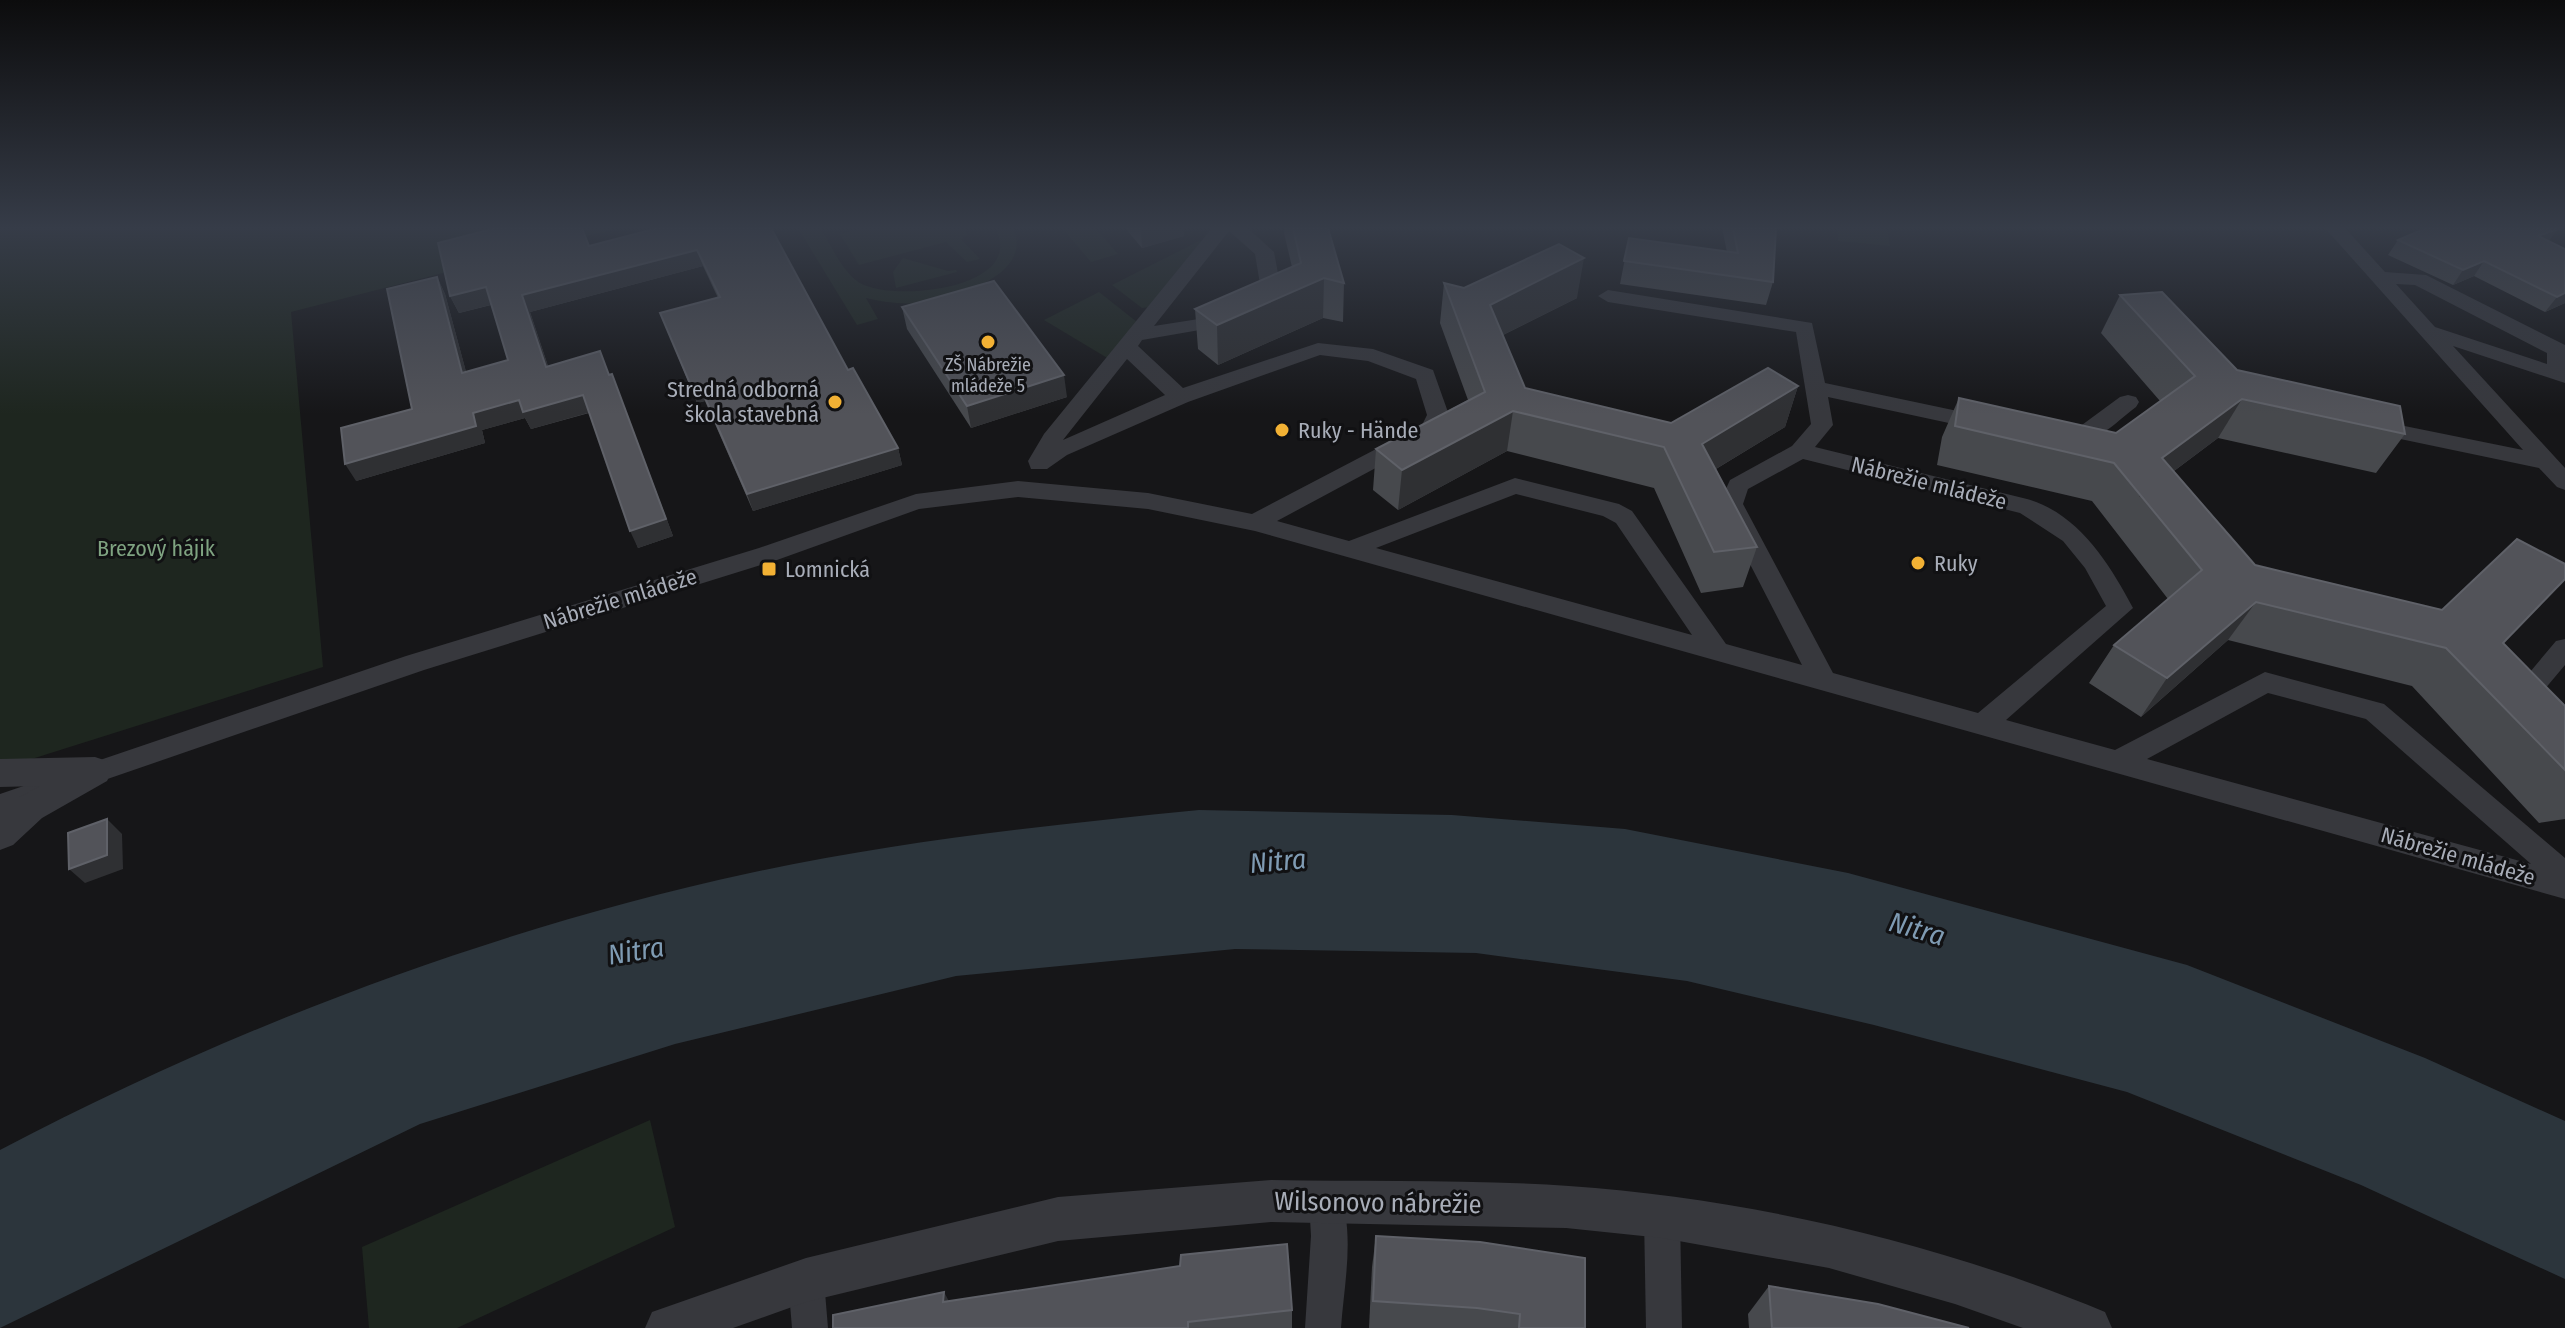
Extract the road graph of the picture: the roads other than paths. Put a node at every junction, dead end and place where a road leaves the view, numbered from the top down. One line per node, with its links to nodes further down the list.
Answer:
1 (1173, 290): 7 (street)
2 (1267, 290): 7 (street)
3 (2390, 290): 6 (street)
4 (2440, 290): 8 (street)
5 (1608, 296): 9 (street)
6 (2427, 331): 8 (street); 16 (street)
7 (1132, 341): 10 (street); 17 (street)
8 (2561, 376)
9 (1818, 388): 13 (street); 15 (street)
10 (1180, 397): 17 (street); 20 (street)
11 (2128, 402): 14 (street)
12 (2348, 422): 16 (street)
13 (2012, 430)
14 (2040, 436)
15 (1800, 451): 24 (street); 25 (street, Nábrežie mládeže)
16 (2547, 462): 18 (street)
17 (1039, 464): 19 (street)
18 (2565, 482)
19 (1018, 489): 20 (street, Nábrežie mládeže); 28 (street, Nábrežie mládeže)
20 (1255, 523): 21 (street, Nábrežie mládeže)
21 (1353, 548): 23 (street, Nábrežie mládeže); 23 (street)
22 (2565, 648): 26 (street)
23 (1716, 649): 24 (street, Nábrežie mládeže)
24 (1824, 681): 25 (street, Nábrežie mládeže)
25 (1982, 725): 27 (street, Nábrežie mládeže)
26 (2565, 743)
27 (2119, 761): 32 (street, Nábrežie mládeže); 33 (street, Nábrežie mládeže)
28 (95, 771): 29 (street); 30 (street, Nábrežie mládeže); 31 (street)
29 (0, 773)
30 (0, 805)
31 (0, 835)
32 (2565, 876)
33 (2565, 886)
34 (1326, 1201): 35 (street, Wilsonovo nábrežie); 36 (street, Wilsonovo nábrežie); 40 (street)
35 (1662, 1216): 37 (street, Wilsonovo nábrežie); 41 (street)
36 (806, 1280): 38 (street, Wilsonovo nábrežie); 39 (street)
37 (2020, 1316): 42 (street, Wilsonovo nábrežie)
38 (668, 1328)
39 (810, 1328)
40 (1323, 1328)
41 (1664, 1328)
42 (2089, 1328)

